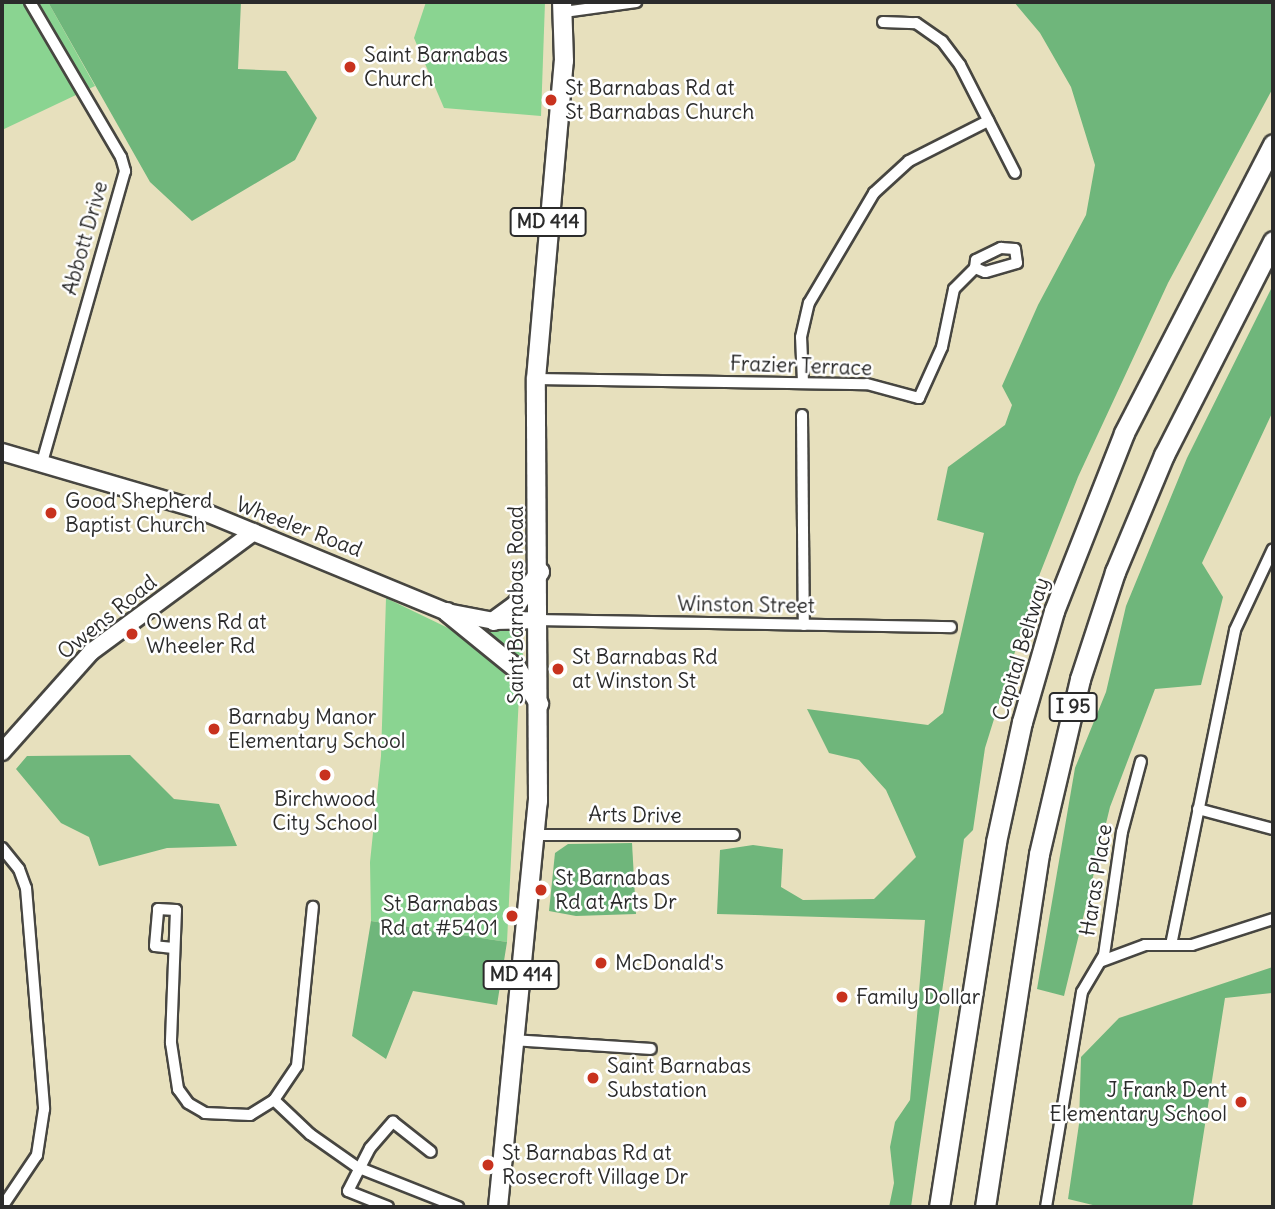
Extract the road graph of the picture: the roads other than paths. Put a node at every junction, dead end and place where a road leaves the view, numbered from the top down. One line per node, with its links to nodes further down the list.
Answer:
1 (30, 2): 14 (street, Abbott Drive)
2 (636, 2): 3 (street)
3 (563, 7): 10 (main road, Saint Barnabas Road / MD 414)
4 (883, 22): 5 (street)
5 (988, 121): 7 (street); 11 (street)
6 (1273, 144): 36 (highway, Capital Beltway / I 95)
7 (1015, 173)
8 (1273, 241): 48 (highway, I 95)
9 (975, 268): 11 (street, Frazier Terrace)
10 (536, 379): 11 (street, Frazier Terrace); 17 (main road, Saint Barnabas Road / MD 414)
11 (803, 382)
12 (802, 415): 21 (street)
13 (2, 452): 14 (main road, Wheeler Road)
14 (42, 463): 15 (main road, Wheeler Road)
15 (254, 533): 18 (main road, Wheeler Road); 24 (main road, Owens Road)
16 (1273, 549): 26 (street)
17 (540, 572): 19 (main road, Saint Barnabas Road / MD 414); 20 (main road)
18 (447, 612): 20 (main road, Wheeler Road); 23 (main road)
19 (540, 620): 20 (main road, Wheeler Road); 21 (street, Winston Street); 23 (main road, Saint Barnabas Road / MD 414)
20 (494, 621)
21 (804, 625): 22 (street, Winston Street)
22 (951, 626)
23 (540, 705): 28 (main road, Saint Barnabas Road / MD 414)
24 (2, 752)
25 (1141, 761): 35 (street, Haras Place)
26 (1198, 809): 27 (street); 33 (street)
27 (1273, 829)
28 (536, 835): 29 (street, Arts Drive); 37 (main road, Saint Barnabas Road / MD 414)
29 (734, 835)
30 (2, 848): 42 (street)
31 (313, 908): 39 (street)
32 (1273, 919): 33 (street)
33 (1171, 945): 35 (street)
34 (173, 948): 34 (street); 39 (street)
35 (1101, 961): 49 (street, Haras Place)
36 (974, 981): 46 (highway); 47 (highway, Capital Beltway / I 95)
37 (513, 1040): 38 (street); 45 (main road, Saint Barnabas Road / MD 414)
38 (651, 1049)
39 (274, 1100): 41 (street)
40 (431, 1152): 41 (street)
41 (357, 1167): 43 (street); 44 (street)
42 (2, 1207)
43 (388, 1207)
44 (458, 1207)
45 (498, 1207)
46 (929, 1207)
47 (939, 1207)
48 (985, 1207)
49 (1046, 1207)

